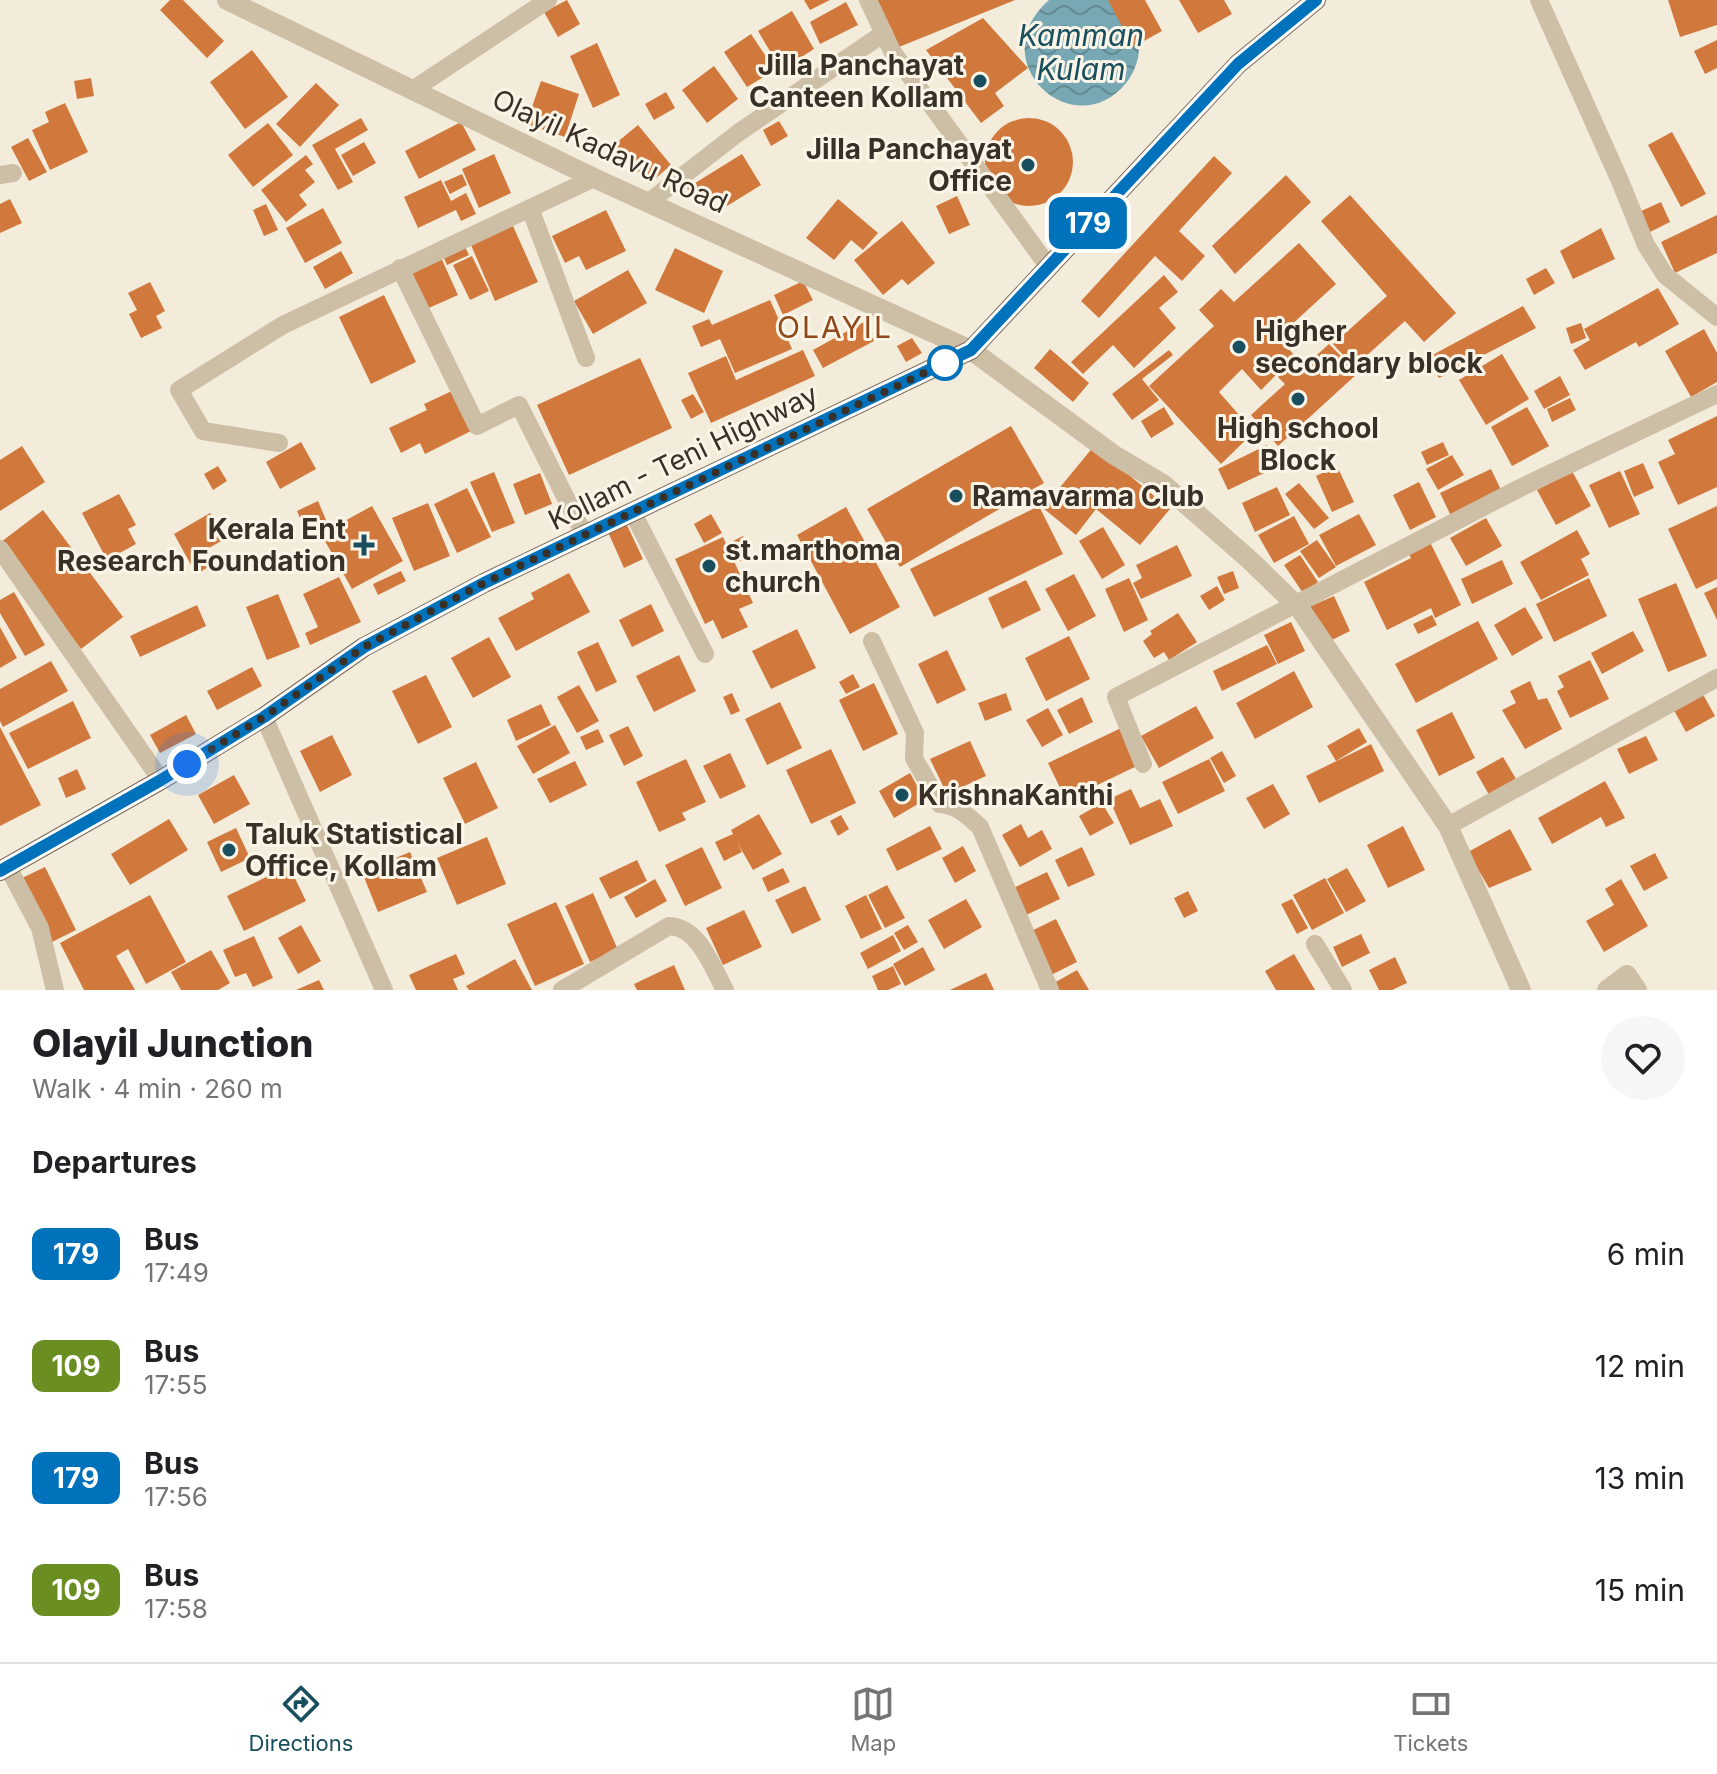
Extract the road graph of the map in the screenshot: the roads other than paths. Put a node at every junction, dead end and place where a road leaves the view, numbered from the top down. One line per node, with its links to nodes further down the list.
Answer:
1 (227, 0): 7 (street, Olayil Kadavu Road)
2 (548, 0): 7 (street)
3 (868, 0): 6 (street)
4 (1316, 0): 11 (main road, Kollam - Teni Highway)
5 (1539, 0): 13 (street)
6 (884, 33): 9 (street); 11 (street)
7 (414, 89): 8 (street, Olayil Kadavu Road)
8 (594, 178): 9 (street, Olayil Kadavu Road); 10 (street)
9 (649, 202): 14 (street, Olayil Kadavu Road)
10 (530, 208): 12 (street); 15 (street)
11 (1048, 266): 14 (main road, Kollam - Teni Highway)
12 (400, 268): 17 (street); 19 (street)
13 (1717, 317)
14 (971, 350): 18 (main road, Kollam - Teni Highway); 21 (street, Olayil Kadavu Road)
15 (586, 358)
16 (1717, 394): 21 (street)
17 (279, 443)
18 (633, 513): 19 (main road, Kollam - Teni Highway); 23 (street)
19 (585, 536): 25 (main road, Kollam - Teni Highway)
20 (0, 549): 27 (street)
21 (1294, 604): 26 (street); 28 (street, Olayil Kadavu Road)
22 (872, 641): 35 (street)
23 (705, 654)
24 (1717, 678): 28 (street)
25 (264, 717): 27 (main road, Kollam - Teni Highway); 32 (street)
26 (1143, 764)
27 (161, 780): 29 (main road, Kollam - Teni Highway)
28 (1448, 826): 37 (street, Olayil Kadavu Road)
29 (4, 869): 31 (street)
30 (1315, 944): 36 (street)
31 (55, 990)
32 (384, 990)
33 (562, 990): 34 (street)
34 (725, 990)
35 (1050, 990)
36 (1343, 990)
37 (1521, 990)
38 (1607, 990): 39 (street)
39 (1637, 990)

